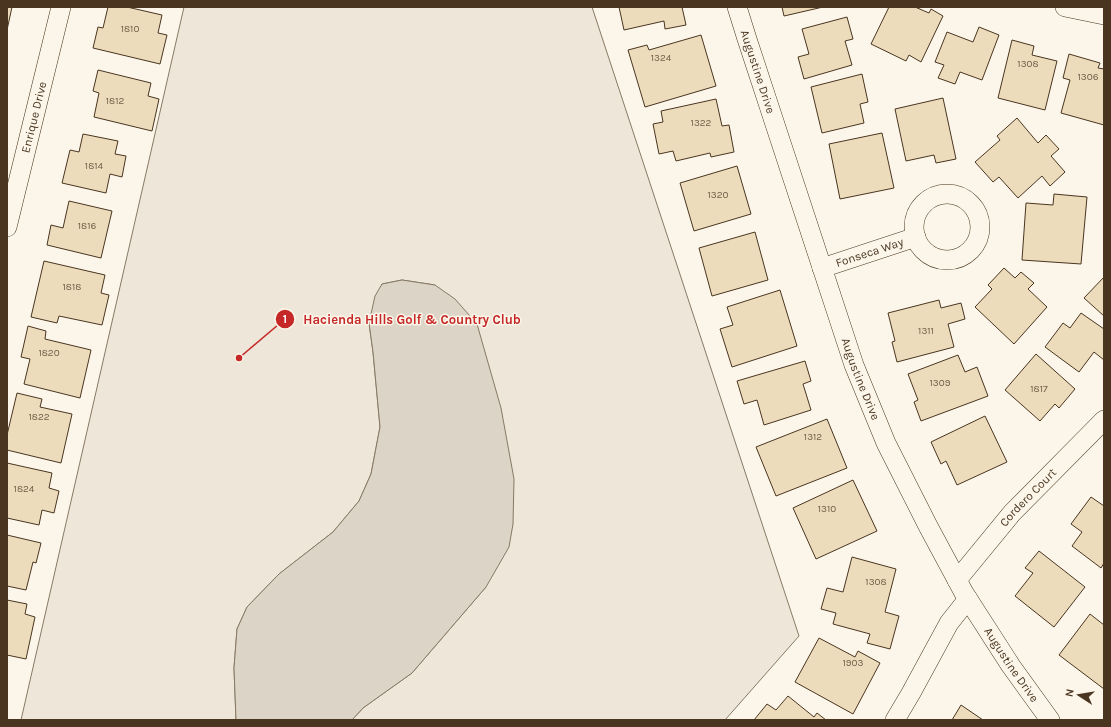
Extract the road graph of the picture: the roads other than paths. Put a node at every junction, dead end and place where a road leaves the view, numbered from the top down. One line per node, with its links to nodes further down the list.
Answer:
1 (61, 7): 5 (street, Enrique Drive)
2 (737, 7): 8 (street, Augustine Drive)
3 (1064, 7): 4 (street)
4 (1104, 15)
5 (14, 168): 6 (street, Enrique Drive)
6 (7, 227)
7 (916, 237): 8 (street, Fonseca Way)
8 (822, 268): 10 (street, Augustine Drive)
9 (1104, 420): 10 (street, Cordero Court)
10 (957, 580): 11 (street, Augustine Drive)
11 (968, 599): 12 (street); 13 (street, Augustine Drive)
12 (895, 720)
13 (1050, 720)

